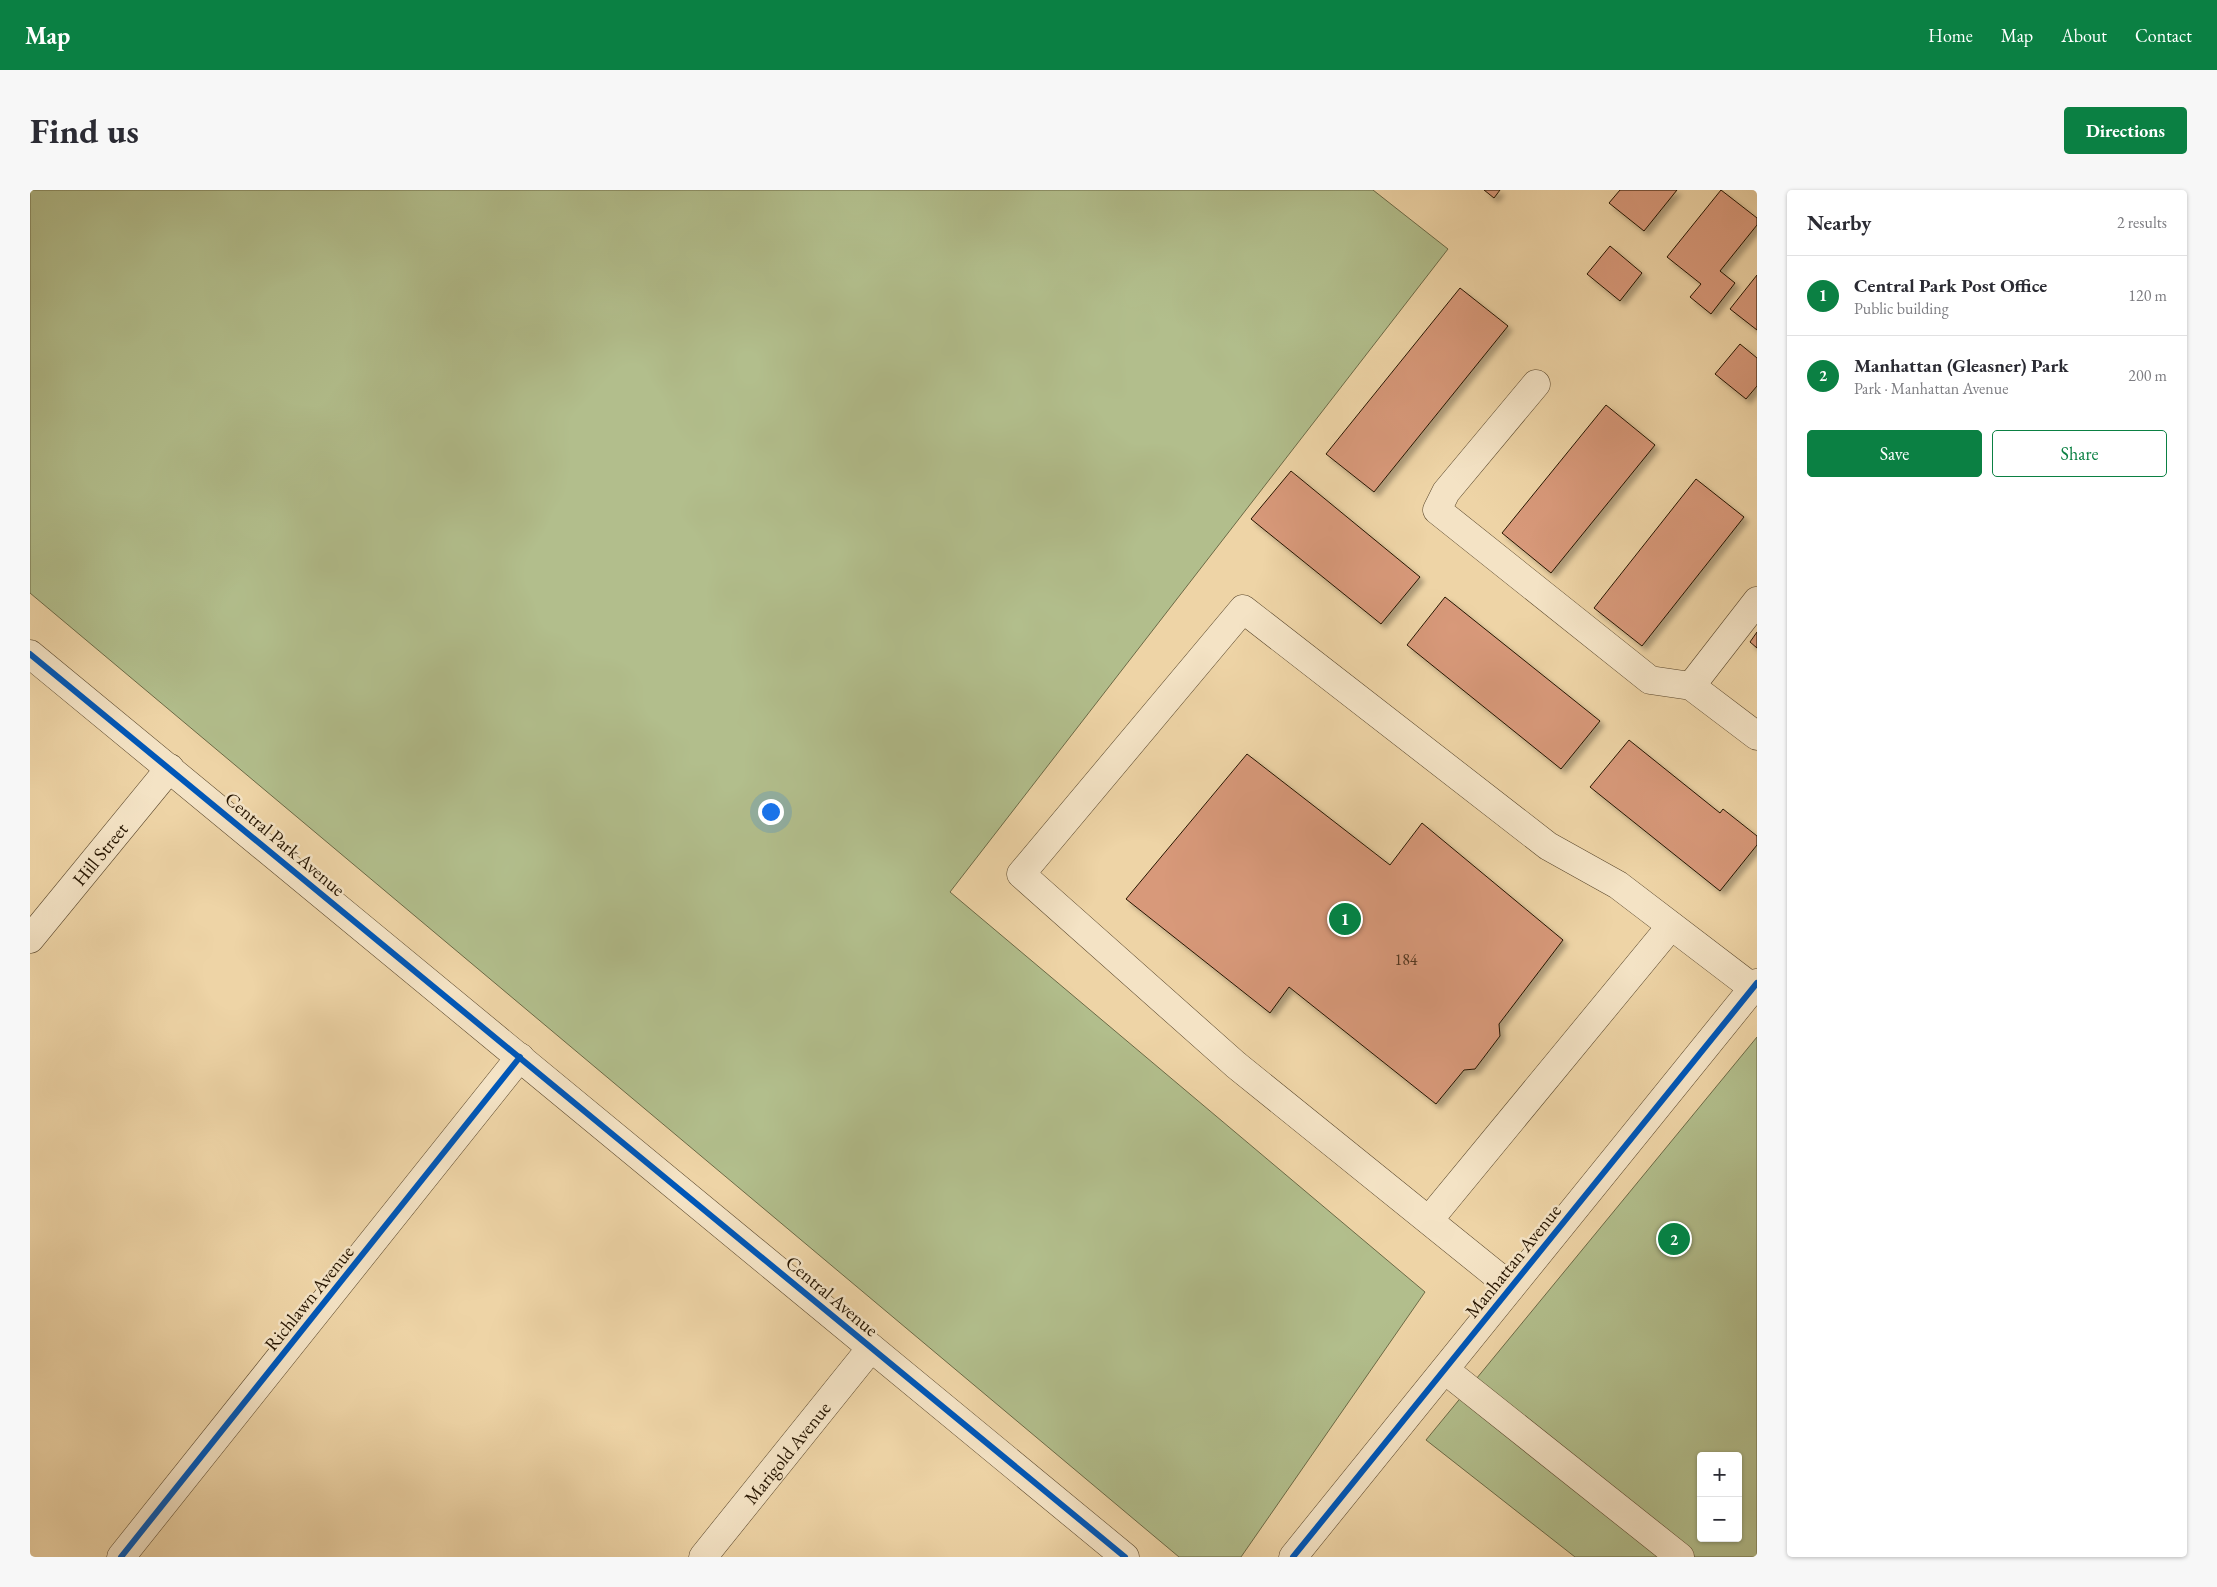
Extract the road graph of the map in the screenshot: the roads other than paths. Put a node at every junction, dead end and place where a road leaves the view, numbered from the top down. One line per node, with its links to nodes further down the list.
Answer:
1 (1536, 384): 4 (street)
2 (1757, 601): 4 (street)
3 (30, 654): 6 (street, Central Park Avenue)
4 (1690, 686): 5 (street)
5 (1757, 736)
6 (170, 768): 8 (street, Hill Street); 10 (street, Central Park Avenue)
7 (1671, 926): 9 (street); 11 (street); 11 (street)
8 (30, 939)
9 (1755, 985): 12 (street, Manhattan Avenue)
10 (520, 1057): 13 (street, Central Avenue); 15 (street, Richlawn Avenue)
11 (1429, 1220): 12 (street)
12 (1511, 1287): 14 (street, Manhattan Avenue)
13 (871, 1348): 16 (street, Marigold Avenue); 17 (street, Central Avenue)
14 (1445, 1370): 18 (street, Manhattan Avenue); 19 (street)
15 (121, 1557)
16 (703, 1557)
17 (1124, 1557)
18 (1293, 1557)
19 (1680, 1557)

